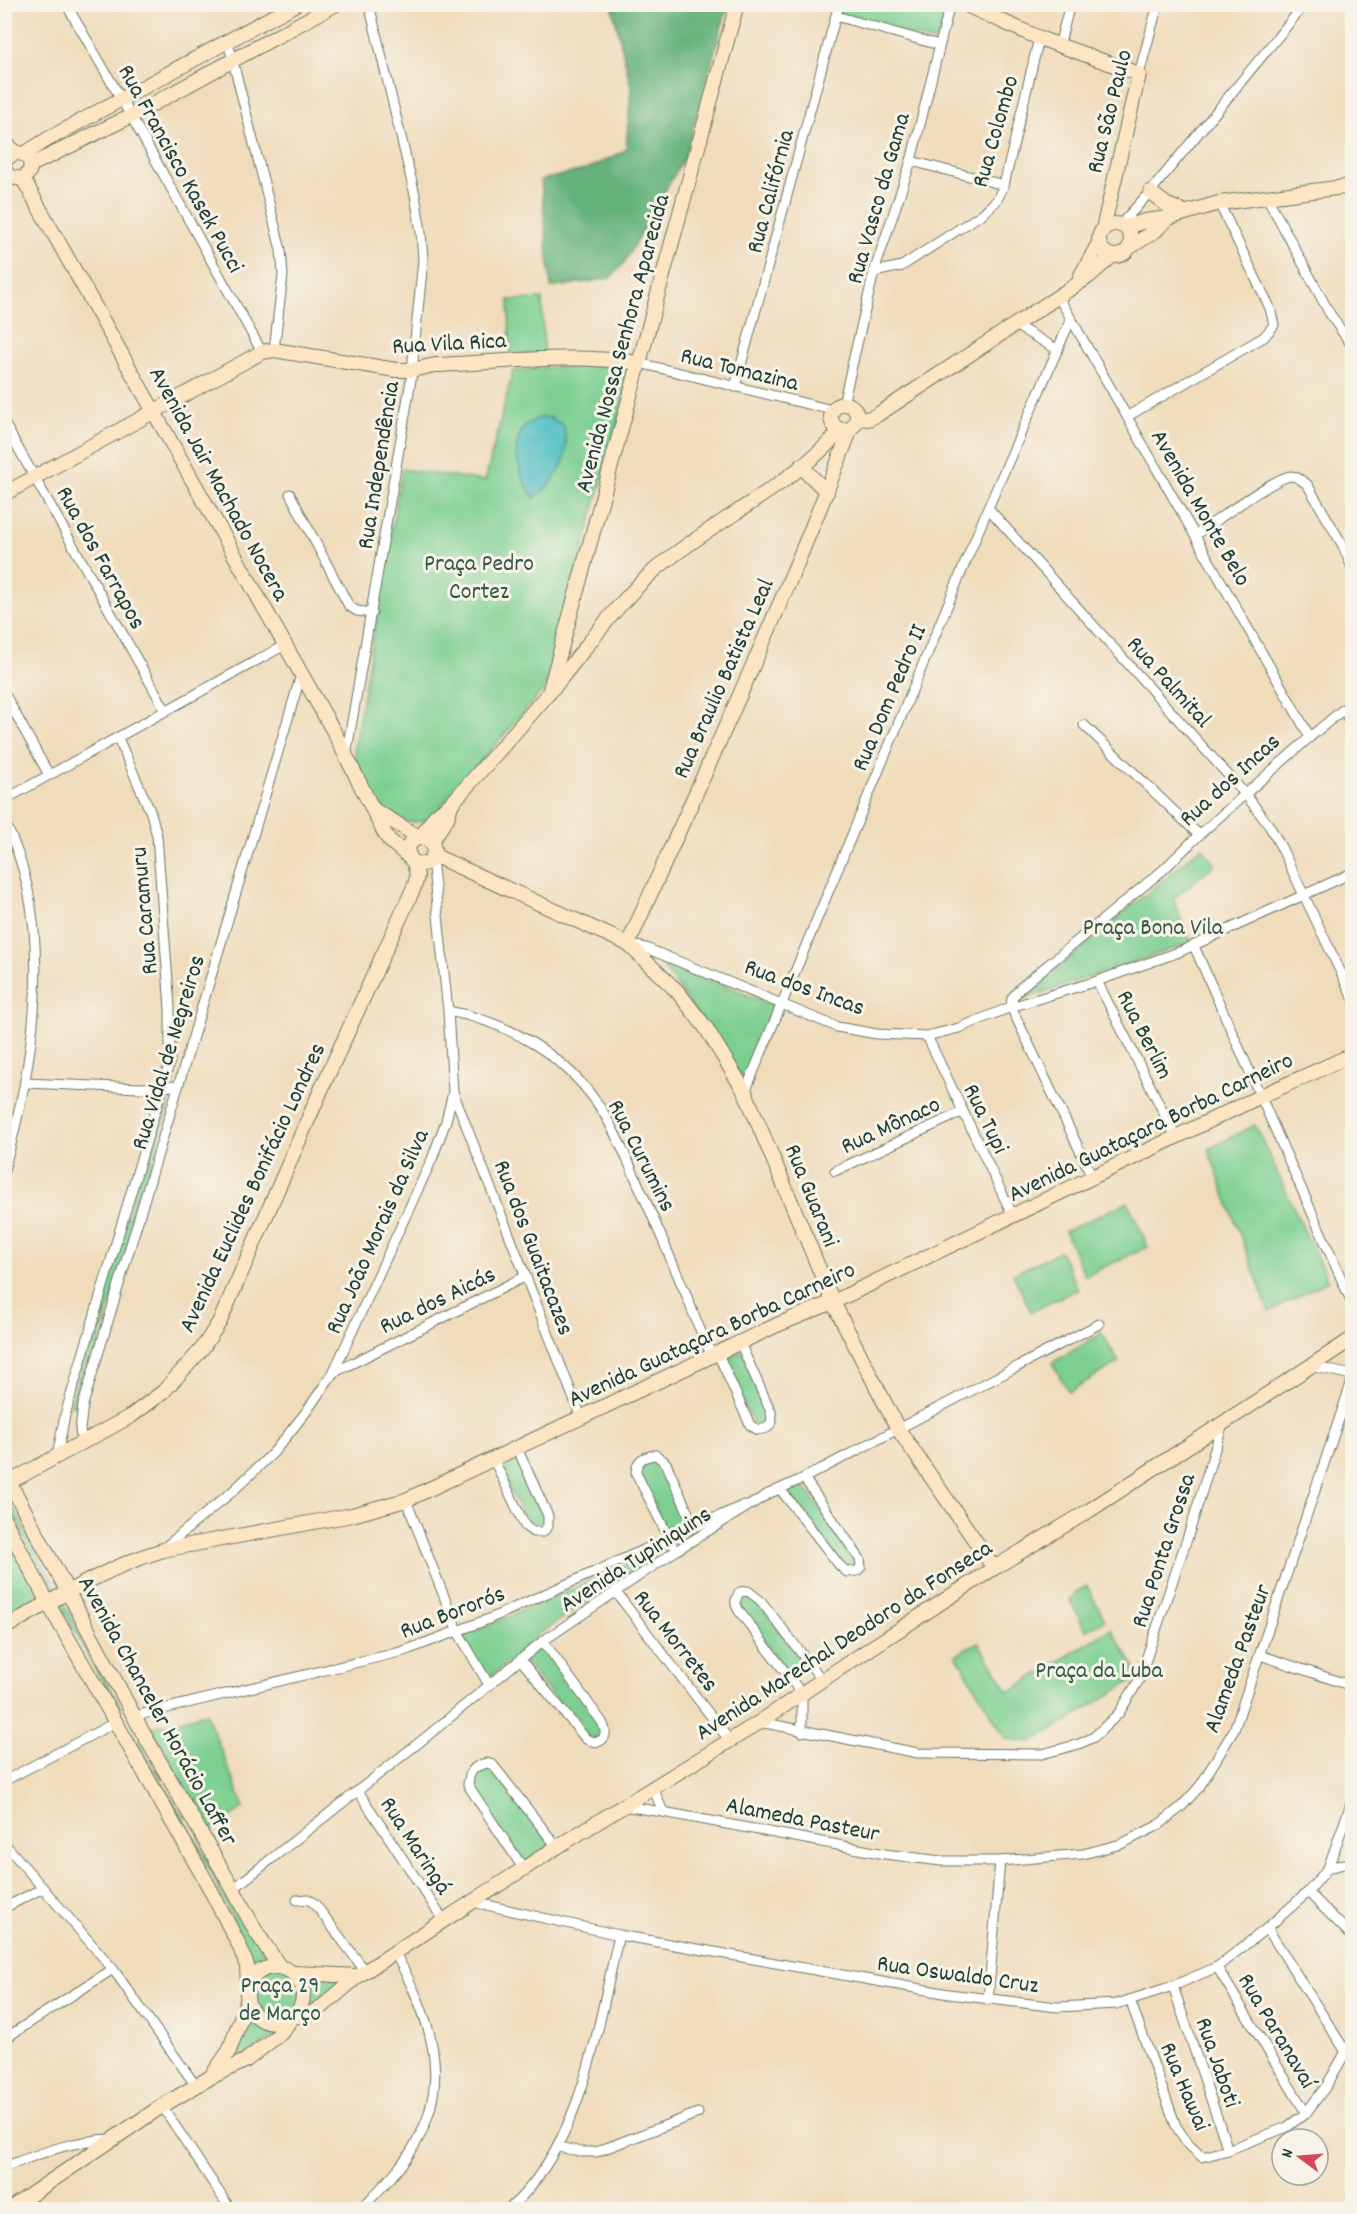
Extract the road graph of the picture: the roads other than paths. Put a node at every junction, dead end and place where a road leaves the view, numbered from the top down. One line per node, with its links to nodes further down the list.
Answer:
1 (66, 4): 20 (street, Rua Francisco Kasek Pucci)
2 (296, 4): 15 (street)
3 (336, 4): 18 (street)
4 (369, 4): 46 (street, Rua Independência)
5 (736, 4): 45 (street, Avenida Nossa Senhora Aparecida)
6 (839, 4): 13 (street, Rua Califórnia)
7 (950, 4): 16 (street, Rua Vasco da Gama)
8 (964, 4): 12 (street)
9 (1070, 4): 17 (street)
10 (1158, 4): 19 (street, Rua São Paulo)
11 (1305, 4): 27 (street)
12 (992, 11): 14 (street)
13 (836, 16): 16 (street); 47 (street, Rua Califórnia)
14 (1039, 39): 17 (street); 25 (street, Rua Colombo)
15 (228, 42): 18 (street); 20 (street)
16 (939, 45): 23 (street, Rua Vasco da Gama)
17 (1059, 46): 19 (street)
18 (232, 60): 21 (street); 44 (street)
19 (1139, 74): 33 (street, Rua São Paulo)
20 (122, 101): 21 (street, Rua Francisco Kasek Pucci); 24 (street)
21 (131, 116): 24 (street); 44 (street, Rua Francisco Kasek Pucci)
22 (4, 142): 24 (street, Avenida Jair Machado Nocera)
23 (911, 161): 25 (street); 37 (street, Rua Vasco da Gama)
24 (13, 166): 49 (street, Avenida Jair Machado Nocera)
25 (1004, 184): 37 (street, Rua Colombo)
26 (1353, 186): 28 (street)
27 (1150, 192): 30 (street); 32 (street)
28 (1267, 197): 29 (street); 42 (street)
29 (1219, 203): 30 (street); 50 (street)
30 (1185, 212): 31 (street)
31 (1168, 218): 32 (street); 35 (street)
32 (1124, 226): 33 (street); 35 (street)
33 (1103, 229): 34 (street)
34 (1099, 243): 36 (street); 38 (street)
35 (1130, 247): 36 (street)
36 (1112, 256): 38 (street)
37 (874, 273): 48 (street, Rua Vasco da Gama)
38 (1075, 284): 39 (street)
39 (1058, 296): 40 (street, Avenida Monte Belo); 41 (street)
40 (1071, 319): 43 (street, Rua Dom Pedro II); 50 (street, Avenida Monte Belo)
41 (1015, 325): 43 (street); 52 (street)
42 (1353, 346)
43 (1058, 350): 58 (street, Rua Dom Pedro II)
44 (268, 351): 46 (street, Rua Vila Rica); 49 (street)
45 (639, 363): 46 (street, Rua Vila Rica); 47 (street, Rua Tomazina); 65 (street, Avenida Nossa Senhora Aparecida)
46 (412, 370): 61 (street, Rua Independência)
47 (735, 387): 48 (street, Rua Tomazina)
48 (838, 407): 52 (street); 52 (street)
49 (155, 412): 54 (street); 62 (street, Avenida Jair Machado Nocera)
50 (1128, 417): 59 (street, Avenida Monte Belo)
51 (4, 423): 54 (street, Rua dos Farrapos)
52 (850, 425): 53 (street); 55 (street, Rua Braulio Batista Leal)
53 (801, 466): 55 (street); 65 (street)
54 (36, 478): 56 (street); 68 (street, Rua dos Farrapos)
55 (827, 492): 84 (street, Rua Braulio Batista Leal)
56 (4, 494)
57 (290, 494): 61 (street)
58 (988, 508): 75 (street, Rua Palmital); 88 (street, Rua Dom Pedro II)
59 (1195, 535): 60 (street); 71 (street, Avenida Monte Belo)
60 (1353, 568)
61 (372, 613): 73 (street, Rua Independência)
62 (285, 645): 63 (street, Avenida Jair Machado Nocera); 68 (street)
63 (301, 675): 73 (street, Avenida Jair Machado Nocera); 94 (street, Rua Vidal de Negreiros)
64 (4, 693): 74 (street)
65 (549, 693): 80 (street)
66 (1353, 702): 67 (street, Rua dos Incas)
67 (1344, 709): 70 (street); 71 (street, Rua dos Incas)
68 (166, 711): 72 (street)
69 (1084, 725): 79 (street)
70 (1353, 728)
71 (1310, 737): 75 (street, Rua dos Incas)
72 (118, 738): 74 (street); 95 (street, Rua Caramuru)
73 (346, 756): 77 (street, Avenida Jair Machado Nocera)
74 (49, 775): 76 (street)
75 (1246, 795): 79 (street, Rua dos Incas); 83 (street, Rua Palmital)
76 (4, 800)
77 (374, 810): 80 (street, Rua dos Incas); 81 (street, Avenida Jair Machado Nocera)
78 (4, 821): 93 (street)
79 (1198, 835): 89 (street, Rua dos Incas)
80 (427, 846): 81 (street); 81 (street); 84 (street, Rua dos Incas); 90 (street, Rua João Morais da Silva)
81 (412, 859): 119 (street, Avenida Euclides Bonifácio Londres)
82 (1353, 873): 83 (street)
83 (1303, 895): 85 (street); 87 (street, Rua Palmital)
84 (628, 944): 88 (street, Rua dos Incas); 97 (street, Rua Guarani)
85 (1194, 946): 86 (street); 98 (street)
86 (1097, 981): 89 (street); 100 (street, Rua Berlim)
87 (1353, 996)
88 (781, 1004): 91 (street, Rua dos Incas); 97 (street, Rua Dom Pedro II)
89 (1011, 1007): 91 (street, Rua dos Incas); 103 (street)
90 (448, 1011): 96 (street, Rua João Morais da Silva); 111 (street, Rua Curumins)
91 (927, 1036): 99 (street, Rua Tupi)
92 (1351, 1060): 98 (street, Avenida Guataçara Borba Carneiro)
93 (26, 1083): 95 (street); 101 (street)
94 (177, 1086): 95 (street); 119 (street, Rua Vidal de Negreiros)
95 (163, 1087): 121 (street, Rua Vidal de Negreiros)
96 (453, 1092): 105 (street, Rua dos Guaitacazes); 113 (street, Rua João Morais da Silva)
97 (745, 1092): 106 (street, Rua Guarani)
98 (1261, 1096): 100 (street, Avenida Guataçara Borba Carneiro); 107 (street)
99 (962, 1112): 102 (street, Rua Mônaco); 104 (street, Rua Tupi)
100 (1176, 1137): 103 (street, Avenida Guataçara Borba Carneiro)
101 (4, 1170)
102 (835, 1171)
103 (1093, 1178): 104 (street, Avenida Guataçara Borba Carneiro)
104 (1013, 1216): 106 (street, Avenida Guataçara Borba Carneiro)
105 (526, 1276): 113 (street, Rua dos Aicás); 116 (street, Rua dos Guaitacazes)
106 (833, 1302): 110 (street, Avenida Guataçara Borba Carneiro); 118 (street, Rua Guarani)
107 (1353, 1303)
108 (1099, 1324): 118 (street, Avenida Tupiniquins)
109 (1353, 1339): 112 (street, Avenida Marechal Deodoro da Fonseca)
110 (740, 1342): 111 (street, Avenida Guataçara Borba Carneiro); 111 (street, Rua Curumins)
111 (716, 1355): 116 (street, Avenida Guataçara Borba Carneiro)
112 (1311, 1366): 114 (street); 117 (street, Avenida Marechal Deodoro da Fonseca)
113 (333, 1373): 131 (street, Rua João Morais da Silva)
114 (1353, 1375)
115 (1353, 1381): 140 (street, Alameda Pasteur)
116 (581, 1417): 120 (street, Avenida Guataçara Borba Carneiro)
117 (1223, 1423): 133 (street, Avenida Marechal Deodoro da Fonseca); 149 (street, Rua Ponta Grossa)
118 (898, 1428): 123 (street, Avenida Tupiniquins); 133 (street, Rua Guarani)
119 (82, 1443): 121 (street, Avenida Euclides Bonifácio Londres)
120 (517, 1448): 122 (street, Avenida Guataçara Borba Carneiro); 122 (street)
121 (57, 1456): 124 (street, Avenida Euclides Bonifácio Londres)
122 (493, 1458): 127 (street, Avenida Guataçara Borba Carneiro)
123 (804, 1478): 125 (street, Avenida Tupiniquins); 125 (street)
124 (6, 1480): 135 (street, Avenida Chanceler Horácio Laffer)
125 (780, 1489): 126 (street, Avenida Tupiniquins)
126 (768, 1494): 129 (street, Rua Bororós); 132 (street, Avenida Tupiniquins)
127 (406, 1500): 131 (street, Avenida Guataçara Borba Carneiro); 138 (street)
128 (4, 1519): 136 (street, Avenida Chanceler Horácio Laffer)
129 (694, 1526): 130 (street, Rua Bororós); 130 (street)
130 (668, 1540): 132 (street); 138 (street, Rua Bororós)
131 (163, 1550): 135 (street, Avenida Guataçara Borba Carneiro)
132 (677, 1550): 134 (street, Avenida Tupiniquins)
133 (994, 1568): 142 (street, Avenida Marechal Deodoro da Fonseca)
134 (615, 1591): 139 (street, Avenida Tupiniquins); 150 (street, Rua Morretes)
135 (68, 1592): 136 (street, Avenida Guataçara Borba Carneiro); 146 (street, Avenida Chanceler Horácio Laffer)
136 (48, 1603): 137 (street, Avenida Guataçara Borba Carneiro); 147 (street, Avenida Chanceler Horácio Laffer)
137 (4, 1628)
138 (458, 1632): 143 (street); 146 (street, Rua Bororós)
139 (543, 1641): 141 (street, Avenida Tupiniquins); 141 (street)
140 (1260, 1655): 144 (street); 159 (street, Alameda Pasteur)
141 (520, 1659): 143 (street, Avenida Tupiniquins)
142 (822, 1680): 145 (street, Avenida Marechal Deodoro da Fonseca); 145 (street)
143 (489, 1685): 153 (street, Avenida Tupiniquins)
144 (1353, 1686)
145 (802, 1694): 148 (street, Avenida Marechal Deodoro da Fonseca); 149 (street)
146 (134, 1716): 164 (street, Avenida Chanceler Horácio Laffer)
147 (116, 1722): 151 (street); 179 (street, Avenida Chanceler Horácio Laffer)
148 (760, 1722): 149 (street, Rua Ponta Grossa); 150 (street, Avenida Marechal Deodoro da Fonseca)
149 (802, 1732)
150 (730, 1741): 152 (street, Avenida Marechal Deodoro da Fonseca)
151 (4, 1781)
152 (652, 1787): 155 (street, Avenida Marechal Deodoro da Fonseca); 156 (street)
153 (358, 1791): 164 (street, Avenida Tupiniquins); 169 (street, Rua Maringá)
154 (1353, 1801): 161 (street, Rua Oswaldo Cruz)
155 (622, 1806): 156 (street, Alameda Pasteur); 158 (street, Avenida Marechal Deodoro da Fonseca)
156 (663, 1812): 159 (street, Alameda Pasteur)
157 (4, 1843): 163 (street)
158 (557, 1846): 162 (street, Avenida Marechal Deodoro da Fonseca); 162 (street)
159 (1000, 1861): 181 (street)
160 (1353, 1862): 161 (street)
161 (1328, 1868): 165 (street, Rua Oswaldo Cruz)
162 (523, 1869): 167 (street, Avenida Marechal Deodoro da Fonseca)
163 (43, 1888): 168 (street); 176 (street)
164 (233, 1889): 174 (street, Avenida Chanceler Horácio Laffer)
165 (1308, 1892): 170 (street, Rua Oswaldo Cruz); 172 (street)
166 (297, 1900): 178 (street)
167 (473, 1902): 169 (street, Avenida Marechal Deodoro da Fonseca); 171 (street, Rua Oswaldo Cruz)
168 (4, 1908)
169 (444, 1921): 173 (street, Avenida Marechal Deodoro da Fonseca)
170 (1268, 1928): 175 (street, Rua Oswaldo Cruz); 187 (street)
171 (619, 1935): 181 (street, Rua Oswaldo Cruz); 194 (street)
172 (1353, 1936)
173 (395, 1953): 178 (street, Avenida Marechal Deodoro da Fonseca); 199 (street)
174 (279, 1966): 177 (street); 179 (street)
175 (1217, 1967): 180 (street, Rua Oswaldo Cruz); 191 (street, Rua Paranavaí)
176 (113, 1969): 185 (street); 189 (street)
177 (294, 1973): 178 (street); 184 (street)
178 (362, 1974): 184 (street, Avenida Marechal Deodoro da Fonseca)
179 (248, 1985): 183 (street)
180 (1173, 1986): 182 (street, Rua Oswaldo Cruz); 195 (street, Rua Jaboti)
181 (988, 2000): 182 (street, Rua Oswaldo Cruz)
182 (1130, 2000): 195 (street, Rua Hawai)
183 (247, 2001): 184 (street); 188 (street, Avenida Marechal Deodoro da Fonseca)
184 (292, 2018): 188 (street, Avenida Marechal Deodoro da Fonseca)
185 (4, 2039)
186 (1353, 2040): 187 (street)
187 (1346, 2052): 191 (street)
188 (211, 2077): 189 (street, Avenida Marechal Deodoro da Fonseca)
189 (196, 2086): 190 (street, Avenida Marechal Deodoro da Fonseca)
190 (162, 2106): 193 (street, Avenida Marechal Deodoro da Fonseca); 198 (street)
191 (1306, 2113): 195 (street)
192 (698, 2114): 194 (street)
193 (113, 2139): 196 (street); 197 (street, Avenida Marechal Deodoro da Fonseca)
194 (559, 2147): 200 (street)
195 (1228, 2150)
196 (4, 2167)
197 (8, 2210)
198 (231, 2210)
199 (360, 2210)
200 (508, 2210)

